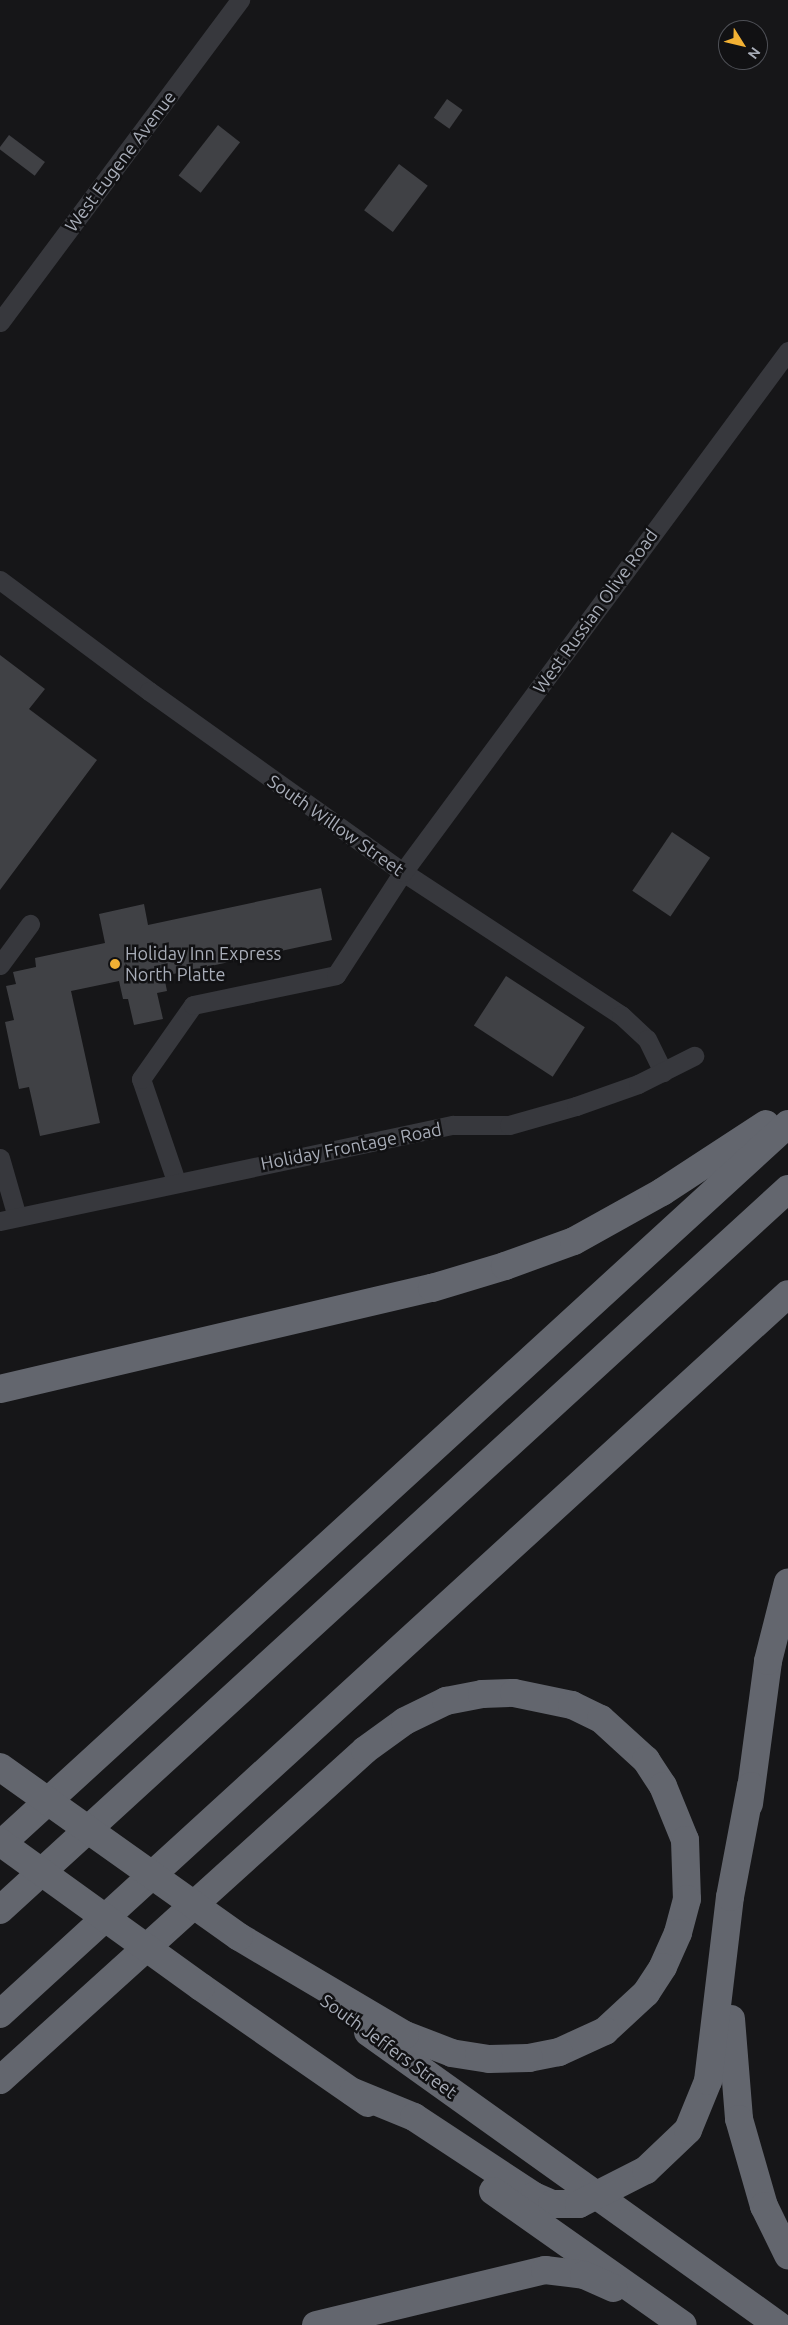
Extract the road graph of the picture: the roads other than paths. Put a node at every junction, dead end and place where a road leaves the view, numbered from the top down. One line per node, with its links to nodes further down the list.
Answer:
1 (240, 0): 2 (street, West Eugene Avenue)
2 (0, 322)
3 (788, 350): 5 (street, West Russian Olive Road)
4 (0, 580): 5 (street, South Willow Street)
5 (403, 872): 9 (street, South Willow Street); 13 (street, West Russian Olive Road)
6 (30, 924): 7 (street)
7 (0, 965)
8 (694, 1056): 9 (street, Holiday Frontage Road)
9 (663, 1072): 13 (street, Holiday Frontage Road)
10 (788, 1109): 17 (highway)
11 (788, 1124): 21 (highway)
12 (0, 1158): 15 (street)
13 (176, 1181): 15 (street, Holiday Frontage Road)
14 (788, 1189): 22 (highway)
15 (8, 1219)
16 (788, 1294): 24 (highway)
17 (0, 1389)
18 (788, 1582): 20 (highway)
19 (0, 1766): 23 (highway, South Jeffers Street, bridge)
20 (751, 1786): 27 (highway); 28 (highway)
21 (0, 1843): 26 (highway, bridge)
22 (0, 1910)
23 (239, 1937): 25 (highway); 27 (highway, South Jeffers Street)
24 (0, 2014)
25 (0, 2080)
26 (353, 2092): 27 (highway); 29 (highway)
27 (599, 2196): 31 (highway, South Jeffers Street)
28 (788, 2255)
29 (679, 2322): 30 (highway)
30 (316, 2325)
31 (778, 2325)

